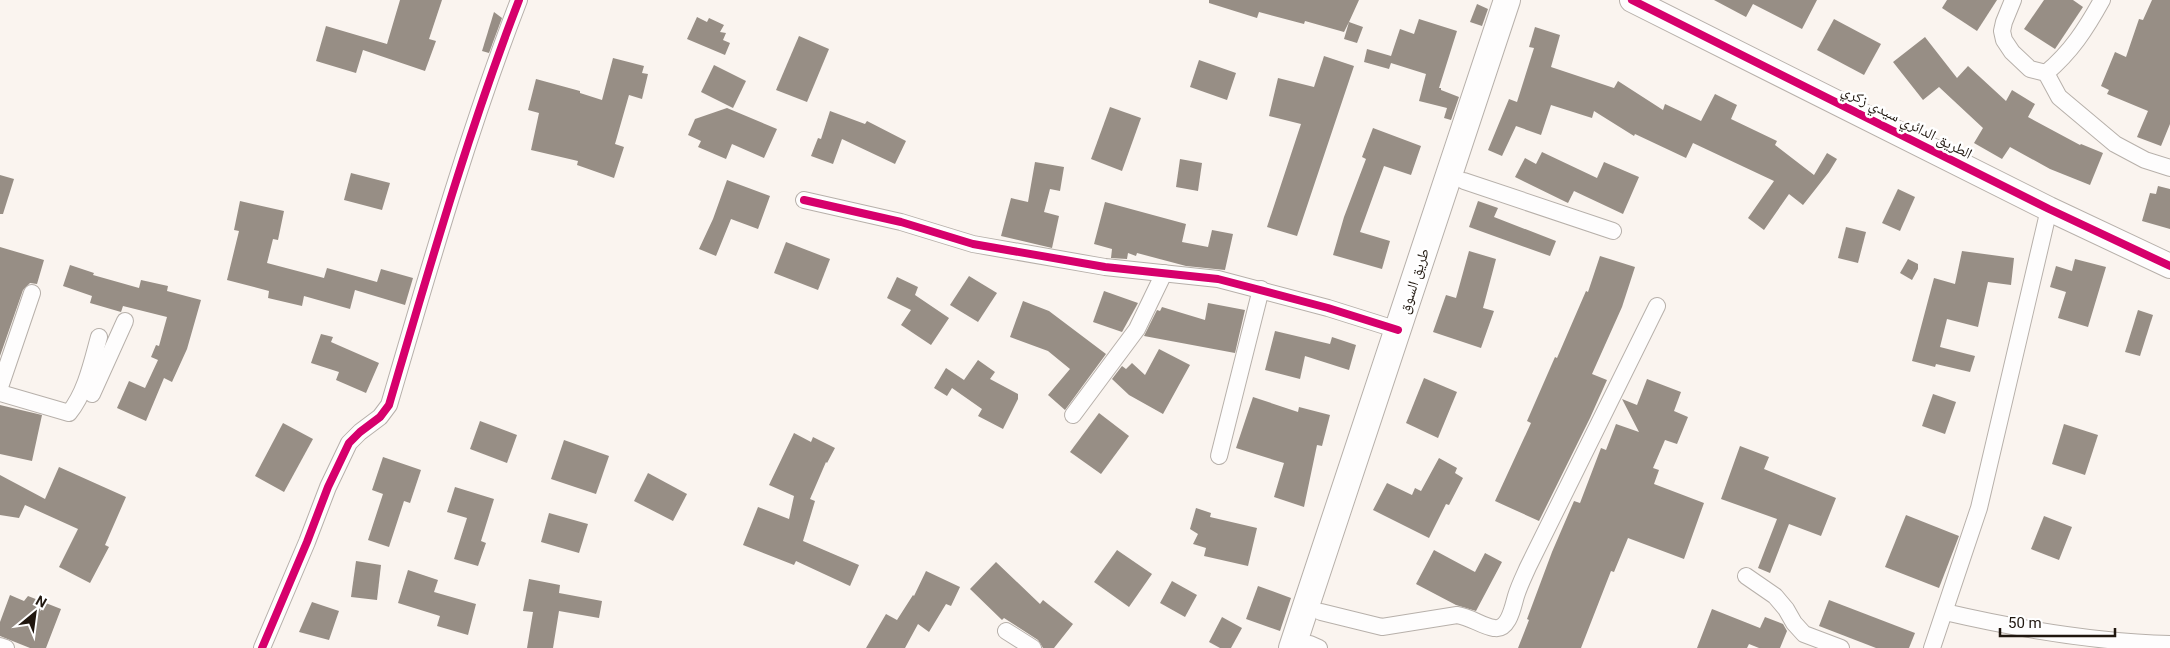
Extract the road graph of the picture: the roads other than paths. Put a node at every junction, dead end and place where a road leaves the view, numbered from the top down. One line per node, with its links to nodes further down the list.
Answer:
1 (519, 0): 34 (street)
2 (1507, 0): 19 (main road, طريق السوق)
3 (1524, 0): 9 (main road, طريق السوق)
4 (1632, 0): 11 (street, الطريق الدائري سيدي زكري)
5 (2013, 0): 7 (street)
6 (2102, 0): 7 (street)
7 (2046, 73): 8 (street)
8 (2170, 168)
9 (1464, 181): 12 (street); 27 (main road, طريق السوق)
10 (804, 200): 14 (street)
11 (2049, 208): 13 (street, الطريق الدائري سيدي زكري); 28 (street)
12 (1613, 231)
13 (2170, 266)
14 (1164, 273): 15 (street); 24 (street)
15 (1261, 290): 19 (street); 25 (street)
16 (32, 293): 21 (street)
17 (1657, 306): 27 (street)
18 (125, 321): 23 (street)
19 (1398, 330): 32 (main road, طريق السوق)
20 (99, 337): 23 (street)
21 (0, 387)
22 (0, 392): 23 (street)
23 (69, 413)
24 (1073, 415)
25 (1219, 456)
26 (1746, 576): 36 (street)
27 (1321, 612): 32 (main road, طريق السوق)
28 (1945, 612): 30 (street); 37 (street)
29 (1006, 630): 35 (street)
30 (2170, 644)
31 (0, 646): 33 (street)
32 (1307, 647)
33 (6, 648)
34 (262, 648)
35 (1033, 648)
36 (1841, 648)
37 (1932, 648)

